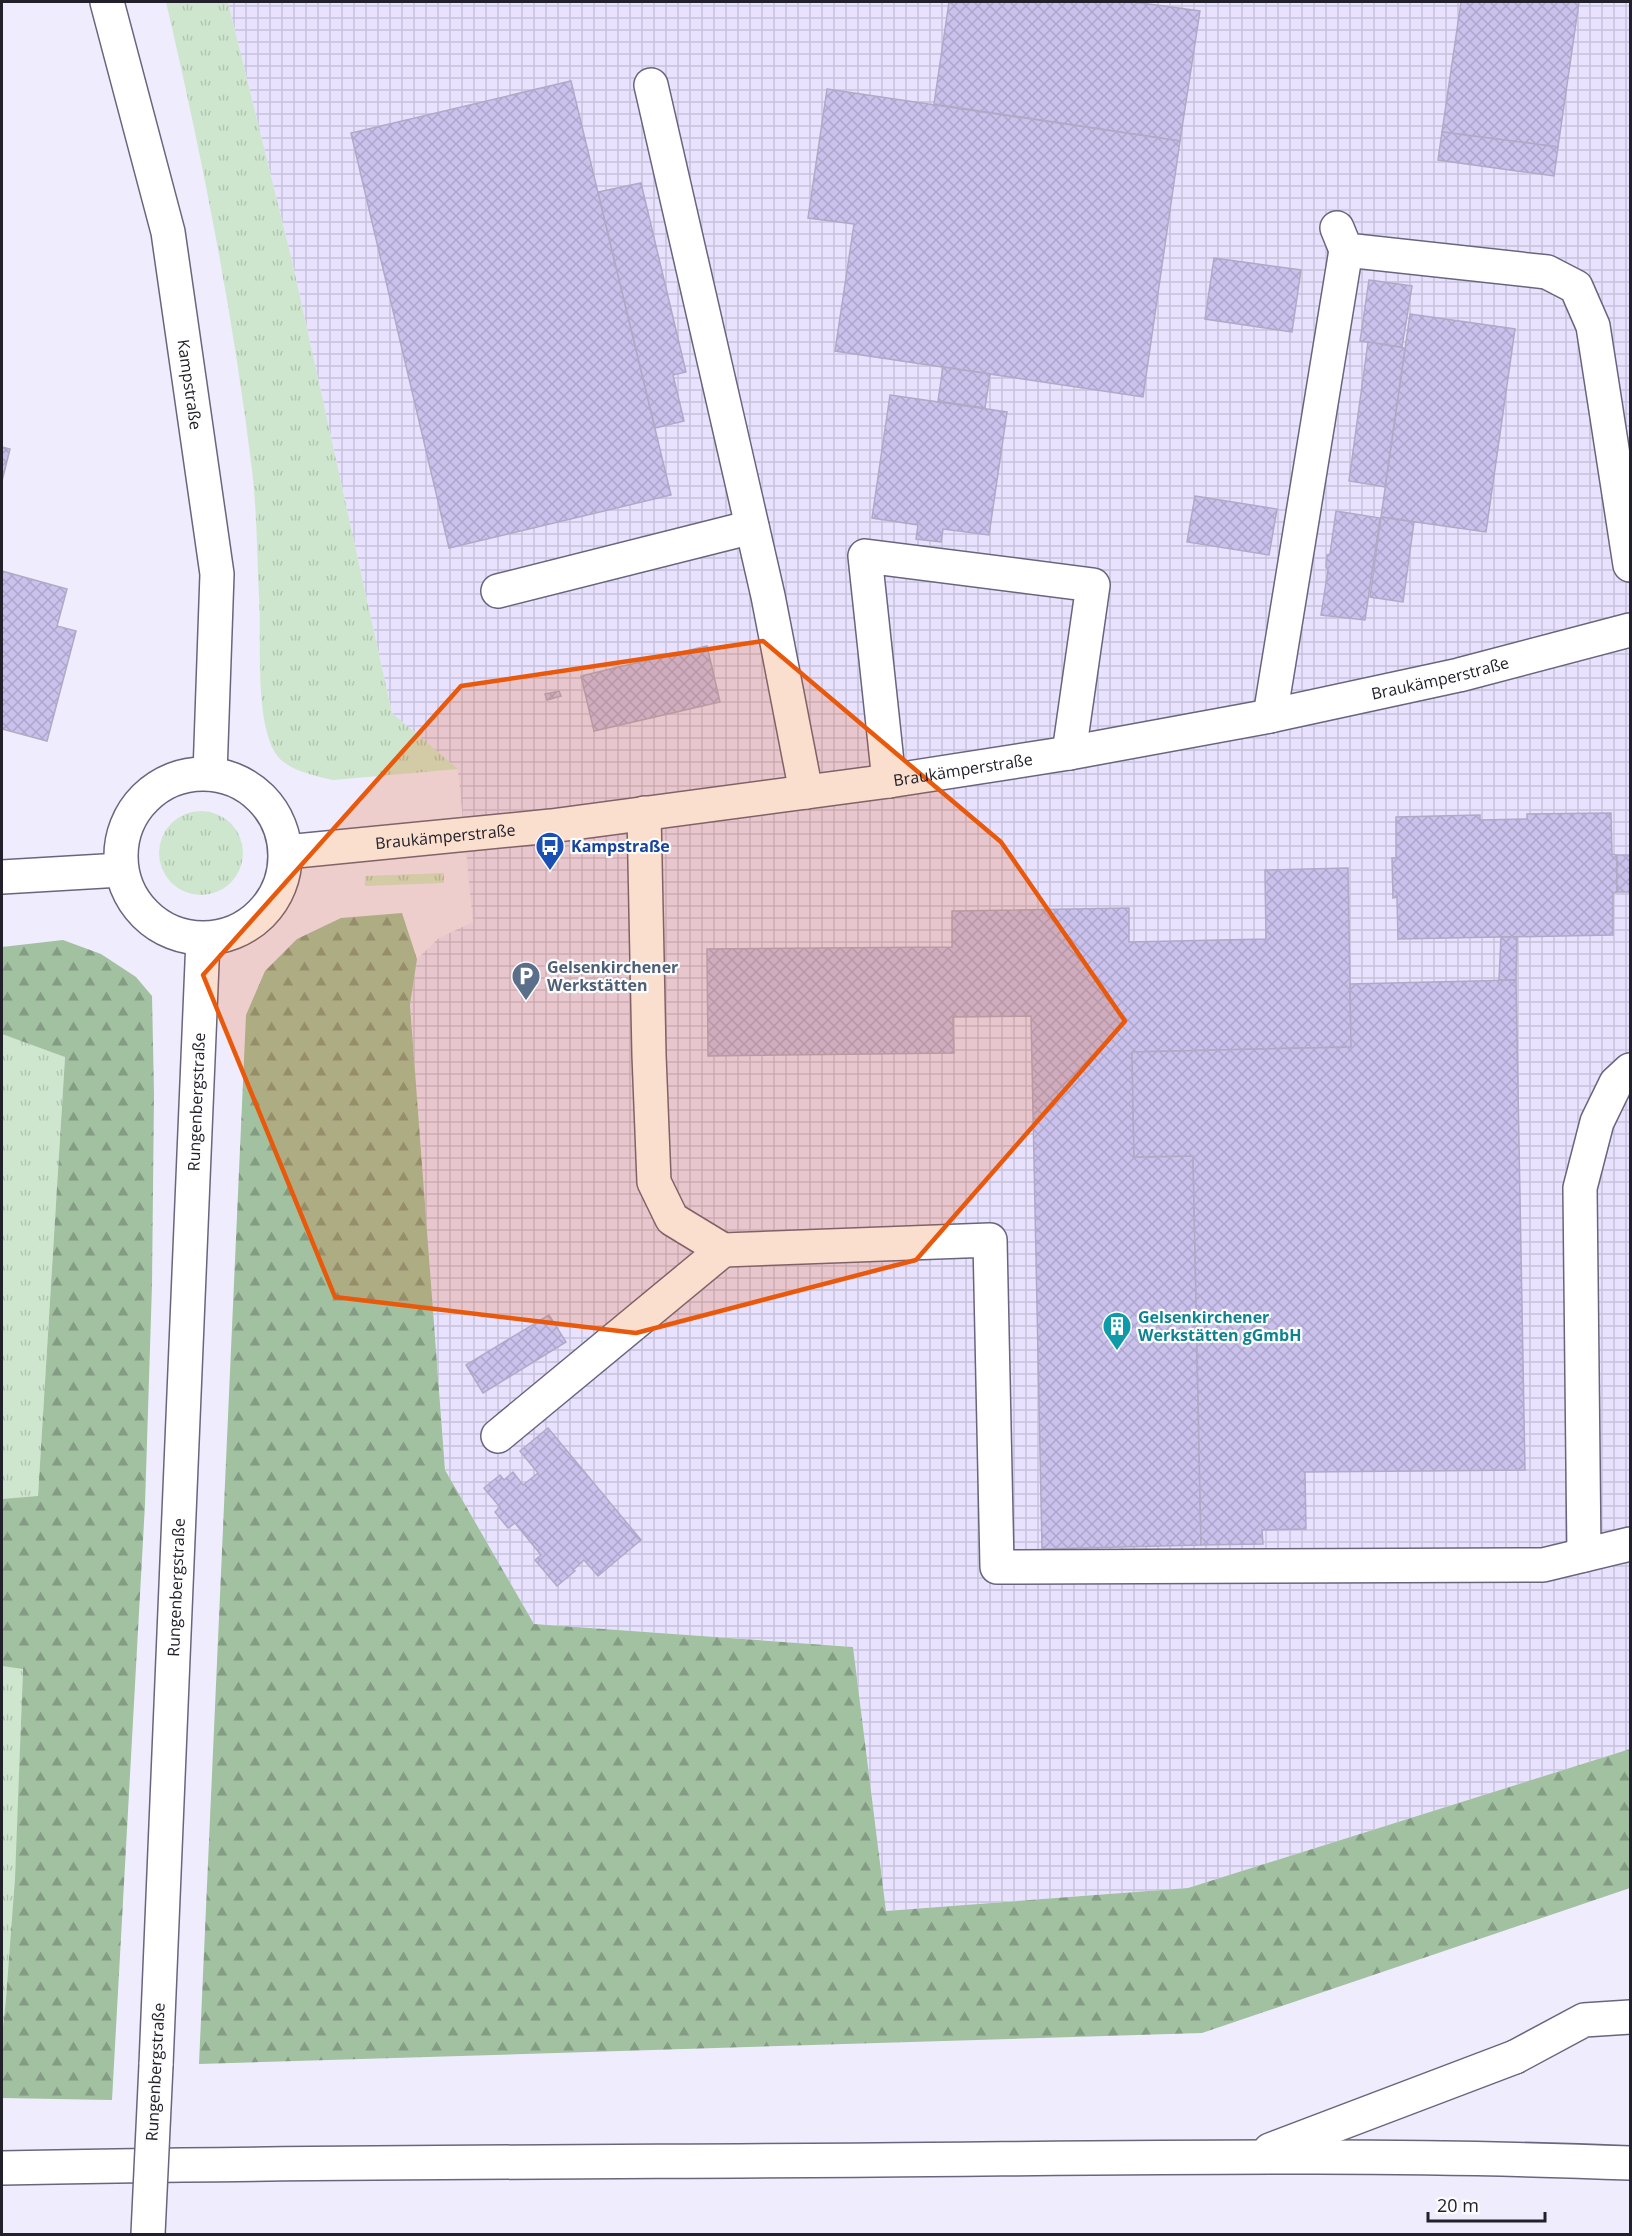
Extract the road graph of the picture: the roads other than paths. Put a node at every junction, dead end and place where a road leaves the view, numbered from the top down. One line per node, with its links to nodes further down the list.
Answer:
1 (107, 2): 9 (main road, Kampstraße)
2 (651, 85): 3 (main road)
3 (752, 526): 5 (main road); 11 (main road)
4 (1630, 565): 7 (main road)
5 (498, 591)
6 (1630, 630): 7 (main road, Braukämperstraße)
7 (1270, 716): 8 (main road, Braukämperstraße)
8 (1069, 753): 10 (main road, Braukämperstraße); 10 (main road)
9 (210, 774): 13 (main road); 14 (main road)
10 (889, 781): 11 (main road, Braukämperstraße)
11 (806, 792): 12 (main road, Braukämperstraße)
12 (644, 813): 13 (main road, Braukämperstraße); 18 (main road)
13 (286, 852): 16 (main road)
14 (121, 870): 15 (main road); 16 (main road)
15 (2, 877)
16 (203, 939): 26 (main road, Rungenbergstraße, bridge)
17 (1630, 1070): 21 (main road)
18 (723, 1250): 19 (main road); 21 (main road)
19 (498, 1436)
20 (1630, 1544): 21 (main road)
21 (1584, 1555)
22 (1630, 2017): 23 (main road)
23 (1252, 2157): 24 (main road); 25 (main road)
24 (1630, 2163)
25 (2, 2168)
26 (148, 2235)

